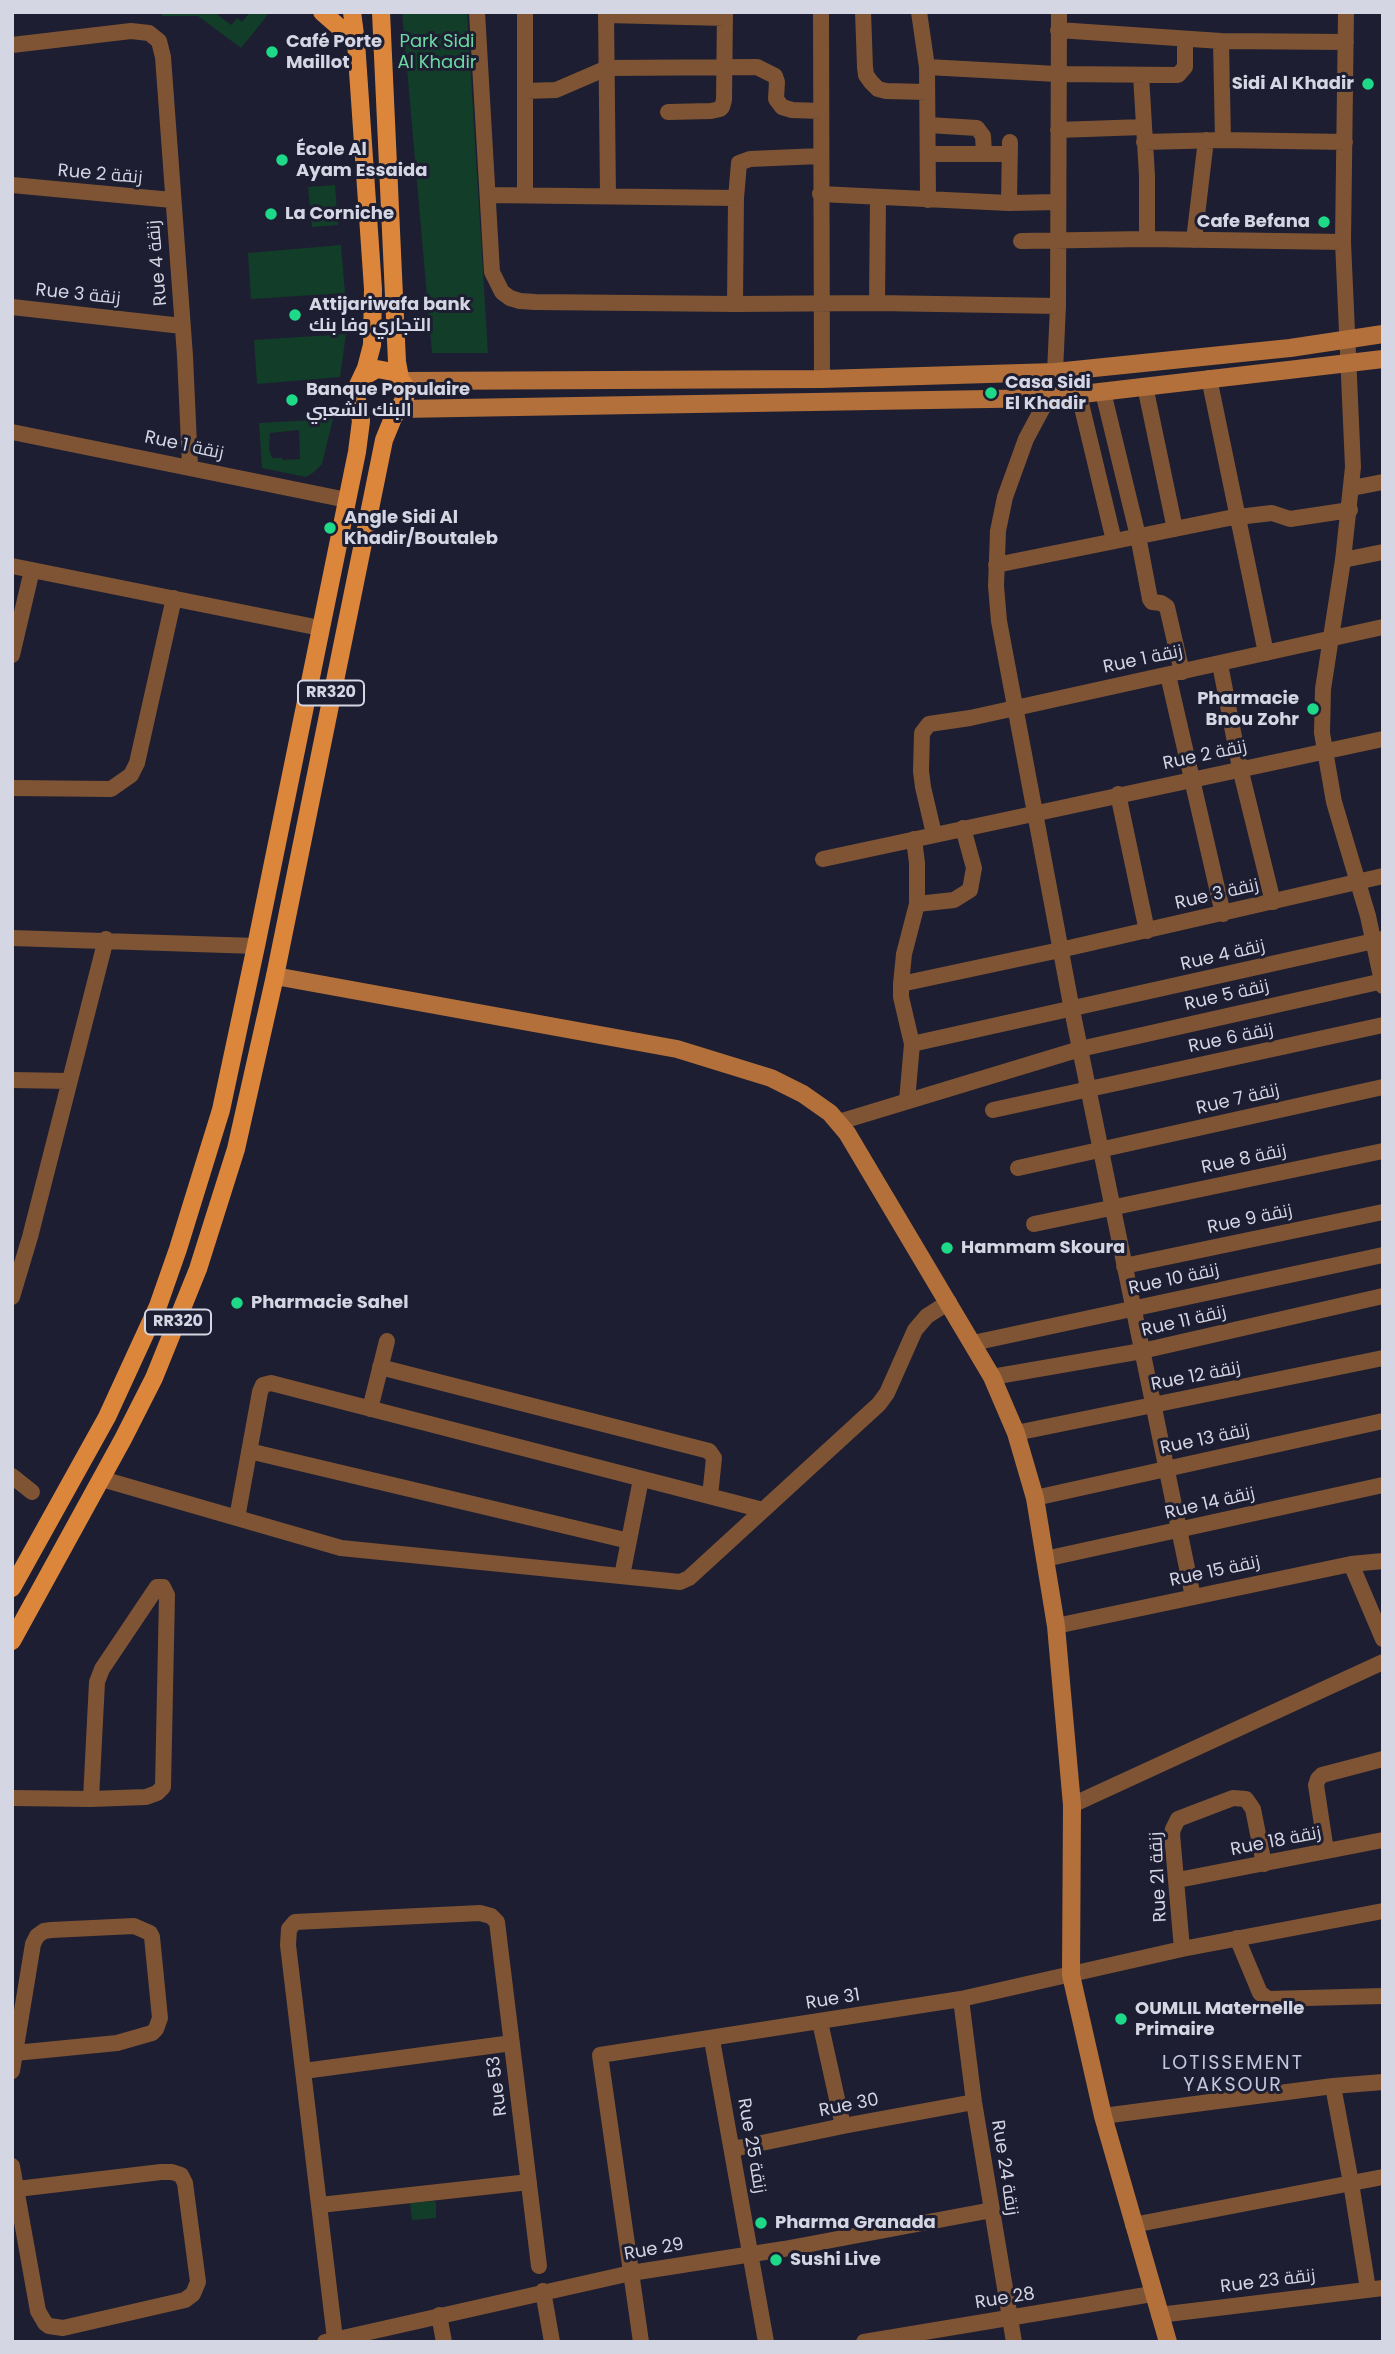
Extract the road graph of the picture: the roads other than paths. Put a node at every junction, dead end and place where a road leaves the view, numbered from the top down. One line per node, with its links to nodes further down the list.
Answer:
1 (322, 12): 17 (main road)
2 (352, 12): 17 (main road, RR320)
3 (381, 12): 66 (main road, RR320)
4 (477, 12): 39 (street)
5 (525, 12): 25 (street)
6 (821, 12): 27 (street)
7 (863, 12): 26 (street)
8 (1059, 12): 14 (street)
9 (1346, 12): 18 (street)
10 (607, 14): 11 (street); 22 (street)
11 (658, 14): 12 (street)
12 (725, 15): 20 (street)
13 (920, 16): 21 (street)
14 (1058, 30): 15 (street); 23 (street)
15 (1185, 39): 16 (street); 24 (street)
16 (1221, 41): 18 (street); 32 (street)
17 (356, 42): 64 (main road, RR320)
18 (1346, 42): 33 (street)
19 (12, 45): 44 (street, Rue 4 زنقة)
20 (725, 67): 22 (street); 27 (street); 28 (street)
21 (927, 67): 23 (street); 26 (street)
22 (607, 68): 25 (street); 41 (street)
23 (1057, 74): 24 (street); 30 (street)
24 (1142, 75): 31 (street)
25 (525, 91): 40 (street)
26 (927, 92): 29 (street)
27 (820, 111): 36 (street)
28 (668, 112)
29 (928, 125): 34 (street); 35 (street)
30 (1058, 130): 31 (street); 46 (street)
31 (1144, 134): 32 (street); 48 (street)
32 (1215, 140): 33 (street); 50 (street)
33 (1345, 142): 52 (street)
34 (984, 153): 35 (street); 47 (street)
35 (928, 154): 45 (street)
36 (820, 156): 38 (street); 42 (street)
37 (19, 187): 44 (street, Rue 2 زنقة)
38 (820, 194): 43 (street); 53 (street)
39 (488, 195): 40 (street); 55 (street)
40 (525, 195): 41 (street)
41 (608, 196): 42 (street)
42 (736, 198): 55 (street)
43 (878, 198): 45 (street); 54 (street)
44 (172, 200): 58 (street, Rue 4 زنقة)
45 (928, 200): 47 (street)
46 (1058, 202): 47 (street); 49 (street)
47 (1009, 203)
48 (1147, 239): 49 (street); 50 (street)
49 (1058, 240): 51 (street); 57 (street)
50 (1194, 240): 52 (street)
51 (1021, 241)
52 (1343, 242): 60 (street)
53 (820, 302): 54 (street); 55 (street); 67 (street)
54 (877, 303): 57 (street)
55 (735, 304)
56 (12, 306): 58 (street, Rue 3 زنقة)
57 (1058, 306): 63 (street)
58 (182, 326): 75 (street, Rue 4 زنقة)
59 (1383, 334): 60 (main road)
60 (1346, 339): 62 (street); 63 (main road)
61 (1383, 359): 62 (main road)
62 (1349, 363): 65 (main road); 77 (street)
63 (1055, 372): 67 (main road); 71 (street)
64 (363, 377): 66 (main road); 72 (main road, RR320)
65 (1209, 378): 68 (main road); 80 (street)
66 (401, 379): 67 (main road); 73 (main road, RR320)
67 (822, 379)
68 (1145, 386): 69 (main road); 81 (street)
69 (1103, 391): 70 (main road); 82 (street)
70 (1080, 394): 71 (main road); 83 (street)
71 (1048, 398): 73 (main road); 86 (street)
72 (359, 406): 73 (main road); 78 (main road, RR320)
73 (399, 411): 120 (main road, RR320)
74 (12, 432): 75 (street, Rue 1 زنقة)
75 (190, 466): 78 (street, Rue 1 زنقة)
76 (1383, 482): 77 (street)
77 (1352, 488): 79 (street)
78 (347, 500): 91 (main road, RR320)
79 (1349, 510): 80 (street); 85 (street)
80 (1238, 517): 81 (street); 93 (street)
81 (1175, 529): 82 (street)
82 (1138, 537): 83 (street); 96 (street)
83 (1114, 541): 86 (street)
84 (1383, 552): 85 (street)
85 (1343, 560): 92 (street)
86 (996, 565): 97 (street)
87 (12, 566): 88 (street)
88 (32, 570): 89 (street); 94 (street)
89 (174, 598): 91 (street); 102 (street)
90 (1383, 627): 92 (street, Rue 1 زنقة)
91 (320, 628): 118 (main road, RR320)
92 (1331, 639): 93 (street, Rue 1 زنقة); 99 (street)
93 (1266, 653): 95 (street, Rue 1 زنقة)
94 (12, 656)
95 (1220, 664): 96 (street, Rue 1 زنقة); 100 (street)
96 (1175, 674): 97 (street, Rue 1 زنقة); 101 (street)
97 (1016, 706): 104 (street); 106 (street, Rue 1 زنقة)
98 (1383, 738): 99 (street, Rue 2 زنقة)
99 (1325, 751): 100 (street, Rue 2 زنقة); 110 (street)
100 (1240, 768): 101 (street, Rue 2 زنقة); 111 (street)
101 (1191, 779): 103 (street, Rue 2 زنقة); 113 (street)
102 (12, 788)
103 (1118, 794): 104 (street, Rue 2 زنقة); 114 (street)
104 (1036, 812): 105 (street, Rue 2 زنقة); 119 (street)
105 (963, 828): 106 (street, Rue 2 زنقة); 112 (street)
106 (934, 834): 107 (street, Rue 2 زنقة)
107 (914, 839): 108 (street, Rue 2 زنقة); 112 (street)
108 (823, 859)
109 (1383, 876): 110 (street, Rue 3 زنقة)
110 (1357, 881): 111 (street, Rue 3 زنقة); 117 (street)
111 (1273, 902): 113 (street, Rue 3 زنقة)
112 (916, 904): 122 (street)
113 (1223, 914): 114 (street, Rue 3 زنقة)
114 (1147, 931): 119 (street, Rue 3 زنقة)
115 (12, 938): 116 (street)
116 (106, 939): 118 (street); 128 (street)
117 (1378, 940): 121 (street); 123 (street, Rue 4 زنقة)
118 (256, 946): 173 (main road, RR320)
119 (1060, 950): 122 (street, Rue 3 زنقة); 123 (street)
120 (275, 976): 133 (main road); 159 (main road, RR320)
121 (1382, 983): 126 (street, Rue 5 زنقة)
122 (901, 984): 125 (street)
123 (1072, 1010): 125 (street, Rue 4 زنقة); 126 (street)
124 (1383, 1026): 130 (street, Rue 6 زنقة)
125 (912, 1044): 131 (street)
126 (1080, 1049): 130 (street); 131 (street, Rue 5 زنقة)
127 (12, 1080): 128 (street)
128 (69, 1080): 143 (street)
129 (1383, 1087): 134 (street, Rue 7 زنقة)
130 (1088, 1089): 132 (street, Rue 6 زنقة); 134 (street)
131 (907, 1101): 133 (street, Rue 5 زنقة)
132 (993, 1110)
133 (839, 1122): 144 (main road)
134 (1101, 1151): 136 (street, Rue 7 زنقة); 137 (street)
135 (1383, 1151): 137 (street, Rue 8 زنقة)
136 (1018, 1168)
137 (1113, 1207): 139 (street, Rue 8 زنقة); 141 (street)
138 (1383, 1212): 141 (street, Rue 9 زنقة)
139 (1034, 1224)
140 (1383, 1255): 145 (street, Rue 10 زنقة)
141 (1124, 1266): 145 (street)
142 (1383, 1296): 148 (street, Rue 11 زنقة)
143 (12, 1297)
144 (949, 1302): 147 (main road); 165 (street)
145 (1133, 1308): 147 (street, Rue 10 زنقة); 148 (street)
146 (387, 1341): 150 (street)
147 (973, 1343): 151 (main road)
148 (1142, 1351): 151 (street, Rue 11 زنقة); 152 (street)
149 (1383, 1358): 152 (street, Rue 12 زنقة)
150 (380, 1367): 153 (street); 163 (street)
151 (992, 1377): 155 (main road)
152 (1153, 1405): 155 (street, Rue 12 زنقة); 157 (street)
153 (370, 1409): 156 (street); 160 (street)
154 (1383, 1421): 157 (street, Rue 13 زنقة)
155 (1016, 1433): 164 (main road)
156 (249, 1451): 166 (street); 168 (street)
157 (1167, 1468): 164 (street, Rue 13 زنقة); 167 (street)
158 (12, 1476): 162 (street)
159 (102, 1479): 166 (street); 177 (main road, RR320)
160 (642, 1479): 163 (street); 168 (street)
161 (1383, 1485): 167 (street, Rue 14 زنقة)
162 (32, 1492)
163 (710, 1496): 165 (street)
164 (1035, 1498): 169 (main road)
165 (763, 1510): 172 (street)
166 (237, 1518): 172 (street)
167 (1180, 1530): 169 (street, Rue 14 زنقة); 174 (street)
168 (629, 1541): 172 (street)
169 (1045, 1559): 175 (main road)
170 (1383, 1560): 171 (street, Rue 15 زنقة)
171 (1351, 1564): 174 (street, Rue 15 زنقة); 176 (street)
172 (622, 1576)
173 (12, 1588)
174 (1193, 1597): 175 (street, Rue 15 زنقة)
175 (1056, 1626): 182 (main road)
176 (1383, 1639)
177 (12, 1641)
178 (1383, 1662): 182 (street)
179 (1383, 1759): 184 (street)
180 (12, 1798): 181 (street)
181 (91, 1799): 181 (street)
182 (1072, 1805): 190 (main road)
183 (1383, 1840): 184 (street, Rue 18 زنقة)
184 (1326, 1851): 185 (street, Rue 18 زنقة)
185 (1264, 1864): 186 (street, Rue 18 زنقة); 186 (street, Rue 21 زنقة)
186 (1178, 1880): 189 (street, Rue 21 زنقة)
187 (1383, 1911): 188 (street)
188 (1237, 1938): 189 (street); 191 (street)
189 (1182, 1949): 190 (street)
190 (1071, 1975): 192 (street, Rue 31); 202 (main road)
191 (1383, 1996)
192 (961, 1999): 193 (street, Rue 31); 201 (street, Rue 24 زنقة)
193 (820, 2022): 194 (street, Rue 31); 203 (street)
194 (712, 2040): 204 (street, Rue 25 زنقة); 215 (street, Rue 31)
195 (512, 2043): 198 (street); 198 (street, Rue 53); 207 (street, Rue 53)
196 (15, 2053): 196 (street); 197 (street)
197 (12, 2071)
198 (304, 2071): 210 (street)
199 (1383, 2082): 200 (street)
200 (1333, 2086): 202 (street); 208 (street)
201 (974, 2102): 203 (street, Rue 30); 211 (street, Rue 24 زنقة)
202 (1103, 2116): 212 (main road)
203 (842, 2126): 204 (street, Rue 30)
204 (733, 2149): 213 (street, Rue 25 زنقة)
205 (12, 2166): 209 (street)
206 (1383, 2177): 208 (street)
207 (529, 2182): 210 (street); 214 (street, Rue 53)
208 (1351, 2183): 212 (street); 216 (street)
209 (17, 2189): 209 (street)
210 (320, 2205): 222 (street)
211 (992, 2210): 213 (street, Rue 29); 221 (street, Rue 24 زنقة)
212 (1133, 2225): 218 (main road)
213 (750, 2253): 215 (street, Rue 29); 226 (street, Rue 25 زنقة)
214 (539, 2266)
215 (631, 2273): 217 (street, Rue 29); 225 (street)
216 (1375, 2289): 220 (street, Rue 23 زنقة)
217 (543, 2291): 219 (street, Rue 29); 224 (street)
218 (1152, 2294): 220 (main road); 221 (street, Rue 28)
219 (439, 2315): 222 (street, Rue 29); 223 (street)
220 (1159, 2315): 229 (main road)
221 (1010, 2318): 227 (street, Rue 28); 228 (street, Rue 24 زنقة)
222 (330, 2340)
223 (444, 2342)
224 (552, 2342)
225 (641, 2342)
226 (766, 2342)
227 (864, 2342)
228 (1014, 2342)
229 (1168, 2342)

